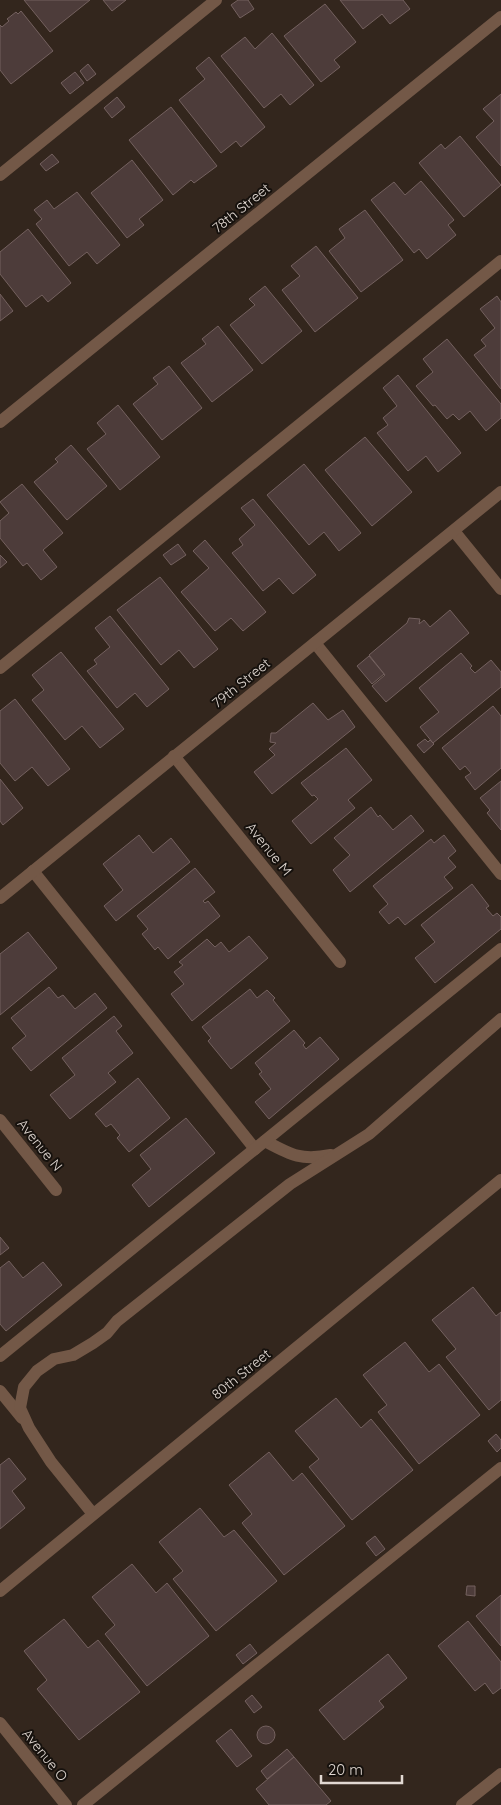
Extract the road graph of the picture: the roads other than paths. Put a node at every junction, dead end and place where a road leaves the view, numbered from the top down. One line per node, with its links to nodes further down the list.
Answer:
1 (216, 0): 3 (street)
2 (501, 17): 5 (street, 78th Street)
3 (0, 174)
4 (501, 261): 10 (street)
5 (0, 422)
6 (501, 492): 7 (street, 79th Street)
7 (454, 531): 8 (street); 9 (street, 79th Street)
8 (501, 589)
9 (314, 643): 11 (street, 79th Street); 13 (street)
10 (0, 668)
11 (174, 756): 12 (street, 79th Street); 16 (street, Avenue M)
12 (33, 871): 14 (street, 79th Street); 19 (street)
13 (501, 874)
14 (0, 898)
15 (501, 949): 19 (street)
16 (340, 962)
17 (501, 1019): 20 (street)
18 (0, 1120): 22 (street, Avenue N)
19 (260, 1145): 20 (street); 23 (street)
20 (337, 1154): 25 (street)
21 (501, 1180): 27 (street, 80th Street)
22 (56, 1190)
23 (0, 1356)
24 (0, 1391): 25 (street)
25 (29, 1428): 27 (street)
26 (501, 1468): 32 (street)
27 (93, 1514): 28 (street, 80th Street)
28 (0, 1590)
29 (0, 1723): 31 (street, Avenue O)
30 (501, 1774): 33 (street)
31 (66, 1805)
32 (84, 1805)
33 (462, 1805)

